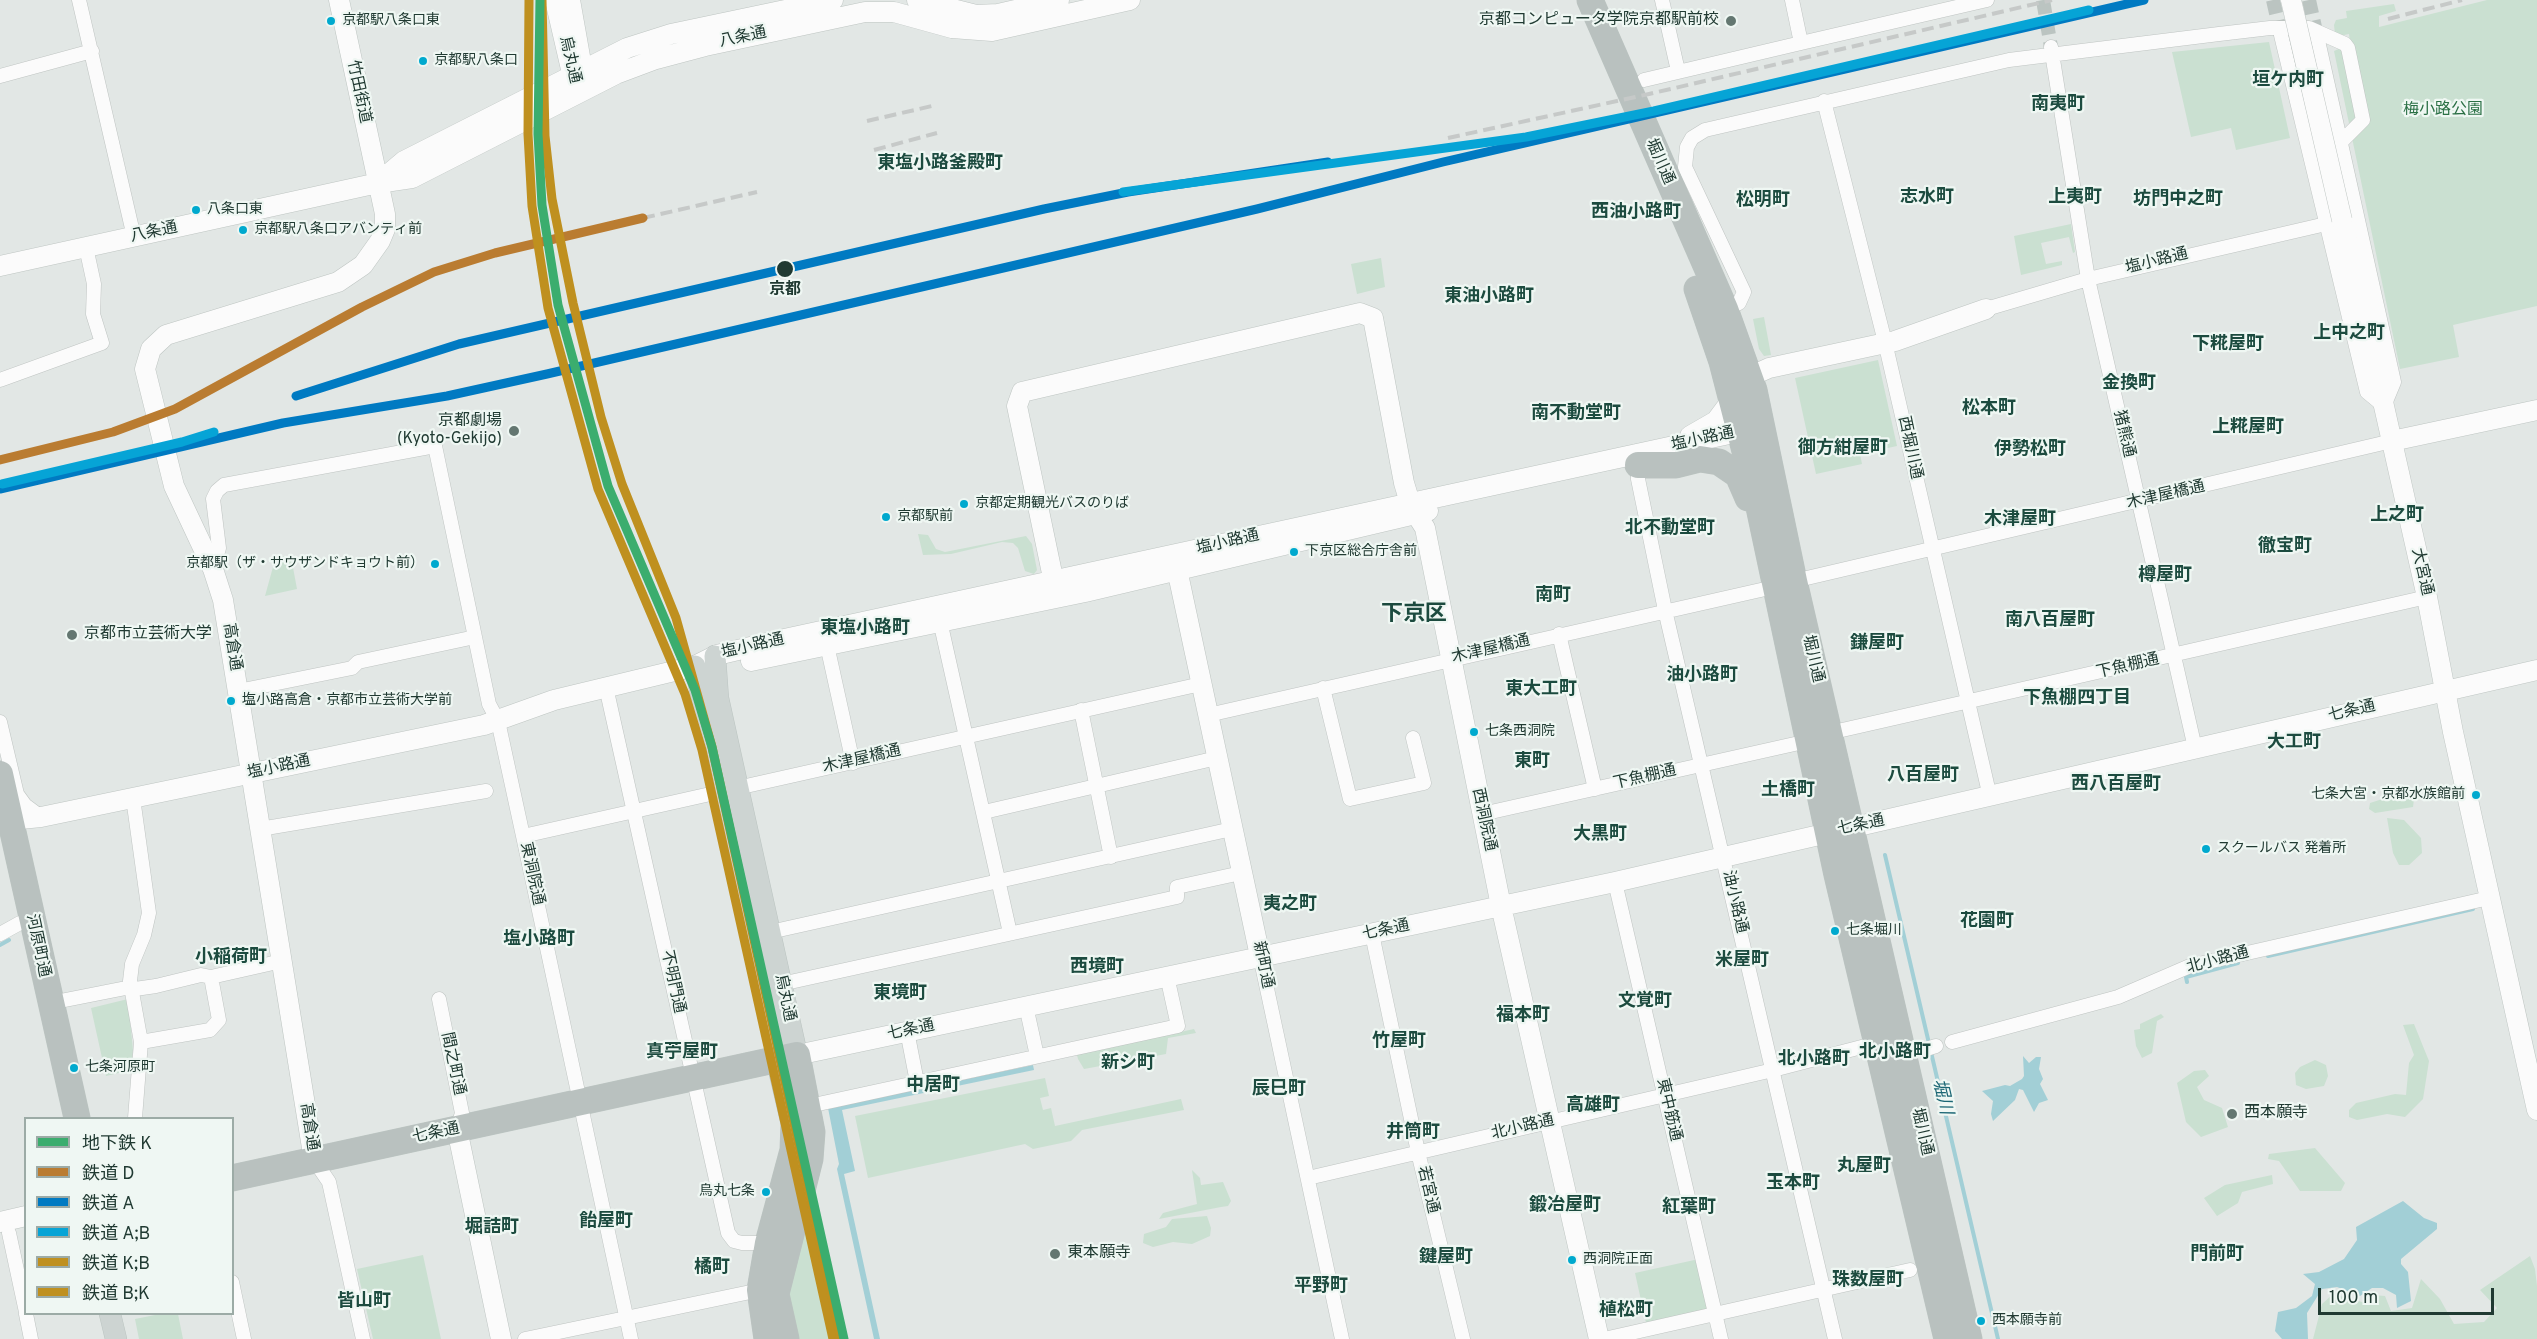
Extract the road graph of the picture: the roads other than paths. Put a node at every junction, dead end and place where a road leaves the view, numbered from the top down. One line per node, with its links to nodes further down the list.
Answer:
1 (80, 0): 20 (street)
2 (339, 0): 28 (street, 竹田街道)
3 (555, 0): 21 (street, 烏丸通)
4 (570, 0): 21 (street, 烏丸通)
5 (833, 0): 15 (street, 八条通)
6 (1130, 0): 13 (street, 八条通)
7 (1572, 0): 35 (highway, 堀川通)
8 (1590, 0): 35 (highway, 堀川通)
9 (1662, 0): 22 (street)
10 (1792, 0): 18 (street)
11 (1987, 0): 18 (street)
12 (2291, 0): 29 (street, 大宮通, bridge)
13 (1056, 4): 14 (street, 八条通)
14 (925, 6): 15 (street, 八条通)
15 (812, 9): 21 (street, 八条通); 25 (street, 八条通)
16 (2281, 35): 29 (street)
17 (2317, 36): 27 (street)
18 (1801, 42): 22 (street)
19 (2052, 50): 26 (street); 27 (street); 33 (street, 猪熊通)
20 (92, 51): 23 (street); 30 (street)
21 (578, 71): 25 (street, 烏丸通); 28 (street, 八条通)
22 (1677, 71): 24 (street)
23 (0, 76)
24 (1644, 80)
25 (577, 95): 28 (street, 八条通)
26 (1824, 101): 35 (street); 36 (street, 西堀川通)
27 (2341, 142): 29 (street)
28 (378, 183): 30 (street, 八条通); 49 (street, 高倉通)
29 (2337, 219): 33 (street, 塩小路通); 43 (street, 大宮通)
30 (134, 237): 31 (street, 八条通)
31 (86, 247): 32 (street, 八条通); 39 (street)
32 (0, 266)
33 (2088, 279): 34 (street, 塩小路通); 45 (street, 猪熊通)
34 (1986, 309): 36 (street, 塩小路通)
35 (1716, 312): 37 (highway, 堀川通); 38 (highway, 堀川通)
36 (1885, 342): 38 (street, 塩小路通); 47 (street, 西堀川通)
37 (1724, 367): 38 (street); 40 (highway, 堀川通)
38 (1749, 376): 40 (street); 42 (highway, 堀川通)
39 (0, 380)
40 (1732, 399): 42 (highway, 堀川通); 44 (street)
41 (2537, 410): 43 (street, 木津屋橋通)
42 (1750, 432): 44 (street, 塩小路通); 50 (highway, 堀川通); 50 (highway, 堀川通)
43 (2392, 441): 45 (street, 木津屋橋通); 52 (street, 大宮通)
44 (1638, 459): 46 (street, 塩小路通); 50 (highway); 53 (street, 油小路通)
45 (2139, 502): 47 (street, 木津屋橋通); 58 (street, 猪熊通)
46 (1413, 508): 48 (street, 塩小路通); 51 (street, 西洞院通); 59 (street, 西洞院通)
47 (1931, 550): 50 (street, 木津屋橋通); 67 (street, 西堀川通)
48 (1176, 563): 51 (street, 塩小路通); 62 (street, 新町通)
49 (213, 569): 56 (street, 東洞院通); 66 (street, 高倉通)
50 (1784, 584): 53 (street, 木津屋橋通); 73 (highway, 堀川通)
51 (1055, 590): 54 (street, 塩小路通); 60 (street, 塩小路通)
52 (2427, 597): 58 (street, 下魚棚通); 65 (street, 大宮通)
53 (1665, 610): 55 (street, 木津屋橋通); 78 (street, 油小路通)
54 (940, 621): 57 (street, 塩小路通); 72 (street)
55 (1559, 634): 59 (street, 木津屋橋通); 84 (street)
56 (475, 637): 66 (street); 70 (street, 東洞院通)
57 (827, 645): 60 (street, 塩小路通); 77 (street)
58 (2172, 657): 67 (street, 下魚棚通); 75 (street, 猪熊通)
59 (1450, 658): 64 (street, 木津屋橋通); 89 (street, 西洞院通)
60 (709, 664): 63 (street, 塩小路通); 83 (main road, 烏丸通)
61 (2537, 670): 65 (street, 七条通)
62 (1201, 684): 68 (street, 木津屋橋通); 69 (street, 新町通)
63 (606, 687): 70 (street, 塩小路通); 87 (street, 不明門通)
64 (1323, 688): 69 (street, 木津屋橋通); 74 (street)
65 (2445, 690): 75 (street, 七条通); 101 (street, 大宮通)
66 (238, 691): 80 (street, 高倉通)
67 (1969, 702): 73 (street, 下魚棚通); 85 (street, 西堀川通)
68 (1081, 710): 72 (street, 木津屋橋通); 81 (street)
69 (1208, 715): 76 (street, 新町通)
70 (498, 721): 80 (street, 塩小路通); 82 (street, 東洞院通)
71 (0, 722): 90 (street)
72 (968, 734): 77 (street, 木津屋橋通); 88 (street)
73 (1819, 737): 78 (street, 下魚棚通); 94 (highway, 堀川通)
74 (1413, 738)
75 (2195, 748): 85 (street, 七条通)
76 (1217, 758): 81 (street); 93 (street, 新町通)
77 (853, 763): 83 (street, 木津屋橋通)
78 (1703, 765): 84 (street, 下魚棚通); 96 (street, 油小路通)
79 (0, 774): 91 (highway, 河原町通)
80 (252, 774): 86 (street, 塩小路通); 92 (street, 高倉通)
81 (1097, 786): 88 (street); 97 (street)
82 (498, 788): 92 (street); 95 (street, 東洞院通)
83 (730, 788): 87 (street, 木津屋橋通); 104 (main road, 烏丸通); 121 (main road, 烏丸通)
84 (1595, 789): 89 (street, 下魚棚通)
85 (1990, 796): 94 (street, 七条通)
86 (133, 798): 90 (street, 塩小路通); 112 (street)
87 (635, 810): 95 (street, 木津屋橋通); 123 (street, 不明門通)
88 (984, 812): 99 (street)
89 (1482, 814): 102 (street, 西洞院通)
90 (41, 817): 91 (street, 塩小路通)
91 (4, 827): 103 (highway, 河原町通); 114 (highway, 河原町通)
92 (260, 829): 108 (street, 高倉通)
93 (1232, 829): 97 (street); 98 (street, 新町通)
94 (1840, 831): 96 (street, 七条通); 119 (highway, 堀川通); 141 (highway, 堀川通)
95 (523, 836): 126 (street, 東洞院通)
96 (1724, 856): 100 (street, 七条通); 122 (street, 油小路通)
97 (1111, 857): 99 (street)
98 (1242, 873): 105 (street); 107 (street, 新町通)
99 (1000, 881): 104 (street); 105 (street)
100 (1615, 882): 102 (street, 七条通); 125 (street, 東中筋通)
101 (2489, 898): 118 (street, 北小路通); 128 (street, 大宮通)
102 (1501, 906): 106 (street, 七条通); 132 (street, 西洞院通)
103 (10, 928): 129 (highway, 河原町通)
104 (770, 932): 111 (main road, 烏丸通)
105 (1010, 933): 111 (street)
106 (1372, 934): 107 (street, 七条通); 134 (street, 若宮通)
107 (1260, 956): 109 (street, 七条通); 137 (street, 新町通)
108 (282, 961): 110 (street); 135 (street, 高倉通)
109 (1167, 976): 115 (street, 七条通); 120 (street)
110 (212, 977): 112 (street); 117 (street)
111 (782, 984): 121 (main road, 烏丸通)
112 (130, 987): 114 (street); 117 (street)
113 (439, 999): 133 (street, 間之町通)
114 (50, 1003): 130 (highway, 河原町通)
115 (1026, 1006): 116 (street, 七条通); 120 (street)
116 (907, 1031): 121 (street, 七条通); 124 (street)
117 (141, 1042): 131 (street)
118 (1952, 1042)
119 (1877, 1043): 122 (street, 北小路通); 141 (highway, 堀川通)
120 (1037, 1056): 124 (street)
121 (788, 1057): 123 (highway, 七条通); 127 (highway, 烏丸通); 140 (highway, 烏丸通)
122 (1773, 1070): 125 (street, 北小路通); 143 (street, 油小路通)
123 (693, 1078): 126 (highway, 七条通); 140 (street, 不明門通)
124 (918, 1082): 127 (street)
125 (1664, 1095): 132 (street, 北小路通); 146 (street, 東中筋通)
126 (579, 1102): 133 (highway, 七条通); 149 (street, 東洞院通)
127 (809, 1106): 142 (highway, 烏丸通)
128 (2537, 1110)
129 (61, 1117)
130 (77, 1117)
131 (135, 1117)
132 (1549, 1122): 134 (street, 北小路通); 161 (street, 西洞院通)
133 (457, 1129): 135 (highway, 七条通); 154 (street, 間之町通)
134 (1418, 1152): 137 (street, 北小路通); 160 (street, 若宮通)
135 (314, 1160): 136 (highway, 七条通); 153 (street, 高倉通)
136 (234, 1178)
137 (1308, 1178): 159 (street, 新町通)
138 (24, 1218): 139 (street)
139 (9, 1230): 145 (street)
140 (768, 1243): 142 (highway, 烏丸通)
141 (1926, 1266): 143 (street); 165 (highway, 堀川通); 166 (highway, 堀川通)
142 (769, 1286): 149 (street); 157 (highway, 烏丸通); 158 (highway, 烏丸通)
143 (1823, 1290): 146 (street); 164 (street, 油小路通)
144 (234, 1292): 152 (street)
145 (24, 1303)
146 (1715, 1314): 162 (street); 163 (street, 東中筋通)
147 (26, 1315): 150 (street)
148 (110, 1315): 151 (main road)
149 (626, 1317): 155 (street); 156 (street, 東洞院通)
150 (31, 1339)
151 (116, 1339)
152 (244, 1339)
153 (363, 1339)
154 (501, 1339)
155 (525, 1339)
156 (631, 1339)
157 (767, 1339)
158 (786, 1339)
159 (1342, 1339)
160 (1463, 1339)
161 (1599, 1339)
162 (1605, 1339)
163 (1721, 1339)
164 (1835, 1339)
165 (1947, 1339)
166 (1968, 1339)

